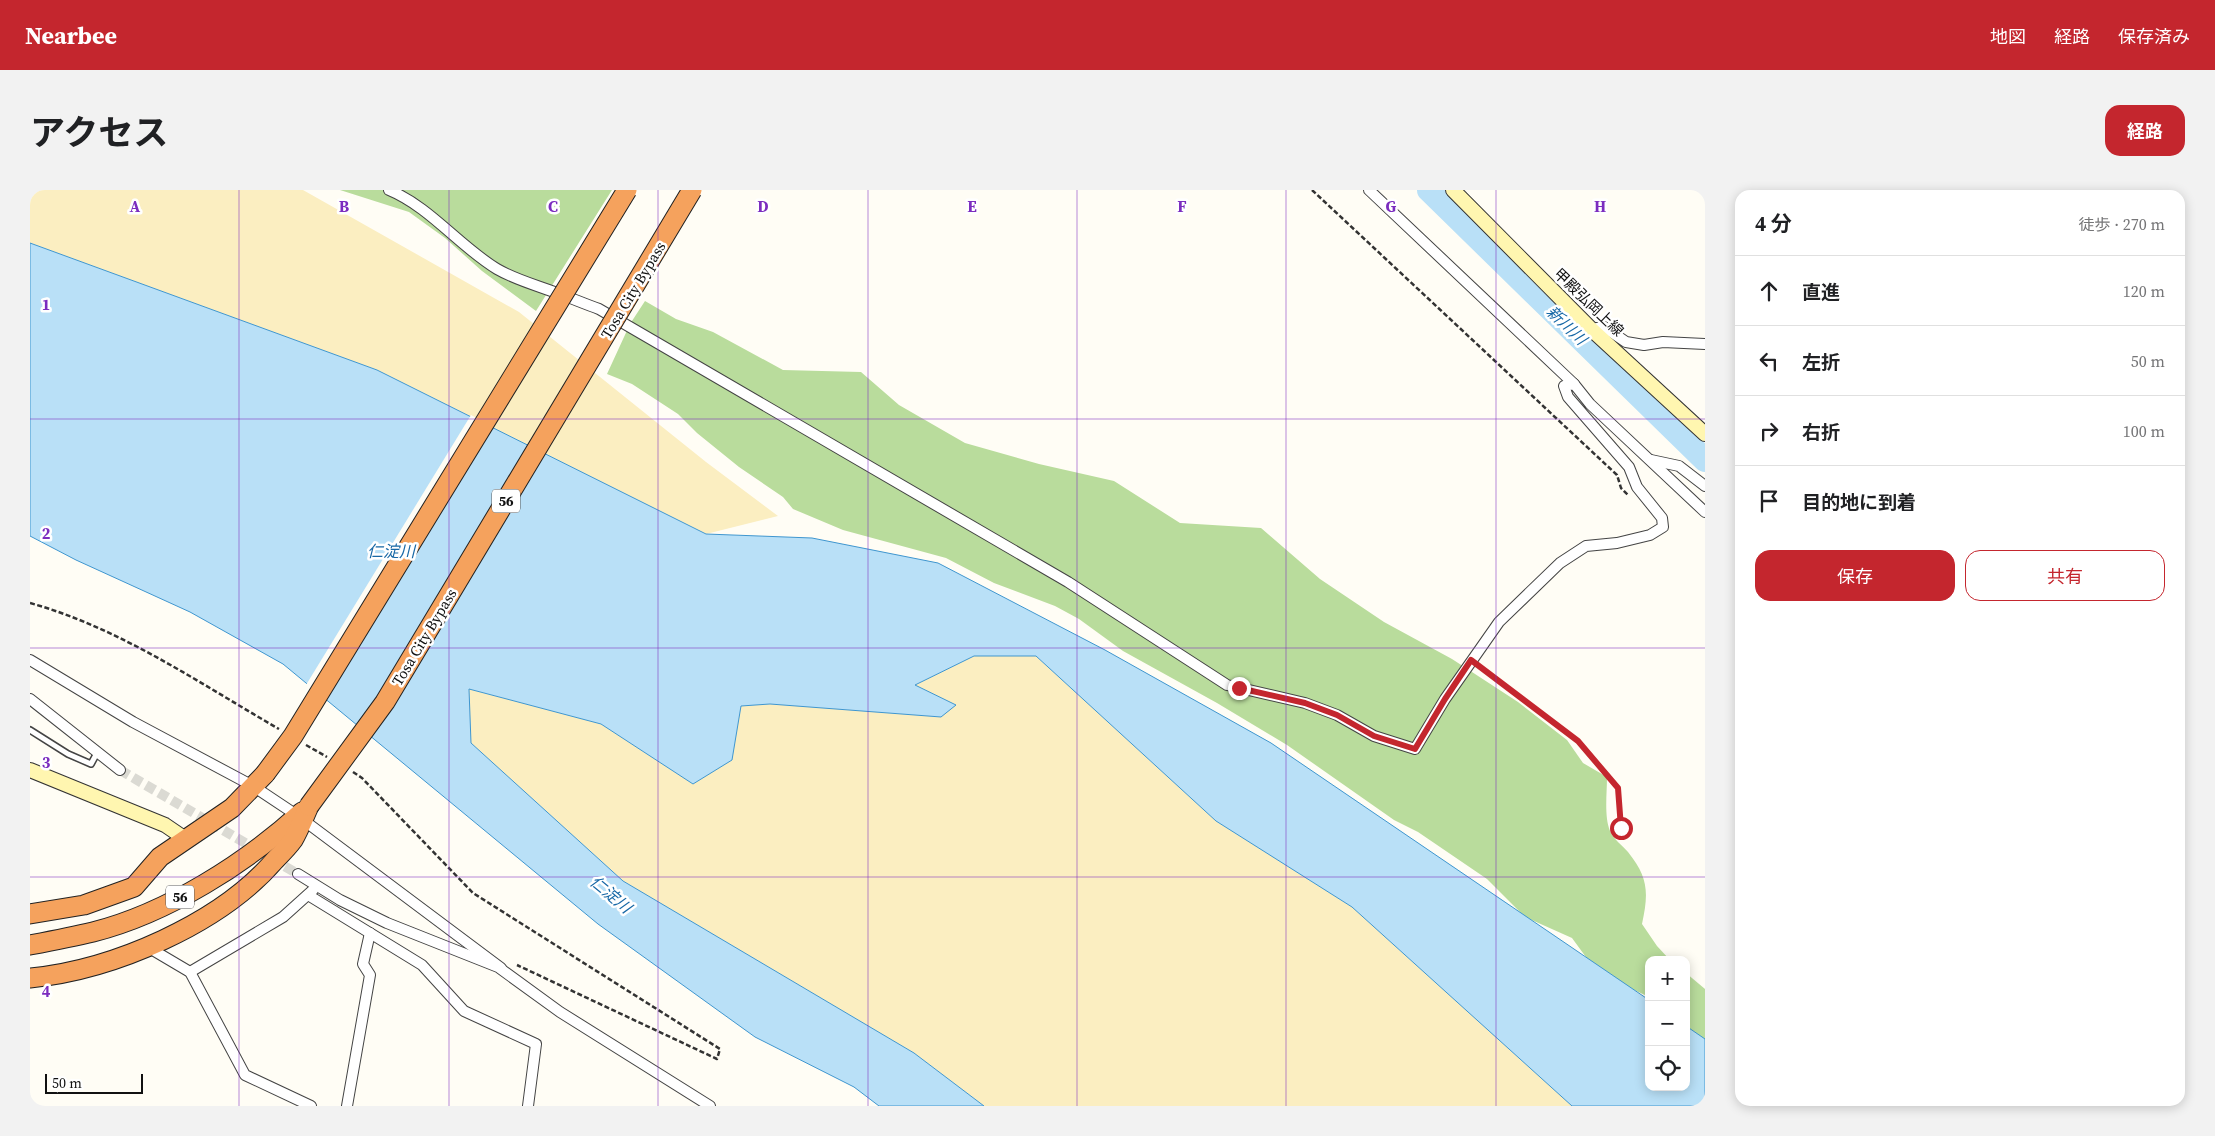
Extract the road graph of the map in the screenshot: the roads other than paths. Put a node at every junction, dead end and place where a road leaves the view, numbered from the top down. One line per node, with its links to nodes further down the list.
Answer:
1 (389, 190): 8 (street)
2 (627, 190): 19 (highway, bridge)
3 (692, 190): 20 (highway, Tosa City Bypass / 56, bridge)
4 (1369, 190): 8 (street)
5 (1452, 190): 6 (main road, 甲殿弘岡上線)
6 (1591, 329): 7 (street); 9 (main road, 甲殿弘岡上線)
7 (1705, 344)
8 (1574, 384): 10 (street)
9 (1705, 434)
10 (1650, 460): 11 (street); 12 (street)
11 (1705, 486)
12 (1705, 512)
13 (30, 660): 19 (street)
14 (30, 699): 16 (street)
15 (30, 730): 16 (lane)
16 (97, 753): 18 (street)
17 (30, 770): 21 (main road)
18 (120, 770)
19 (259, 780): 20 (street); 21 (highway)
20 (303, 814): 27 (highway, Tosa City Bypass / 56); 28 (highway); 29 (street)
21 (187, 840): 25 (highway)
22 (298, 874): 23 (street)
23 (318, 886): 24 (street); 29 (street)
24 (308, 895): 26 (street); 30 (street)
25 (30, 914)
26 (370, 933): 35 (street); 36 (street)
27 (30, 945)
28 (146, 946): 30 (street); 31 (highway)
29 (501, 968): 37 (street)
30 (190, 972): 32 (street)
31 (30, 978)
32 (289, 1096): 33 (street); 34 (street)
33 (286, 1106)
34 (311, 1106)
35 (347, 1106)
36 (528, 1106)
37 (710, 1106)

